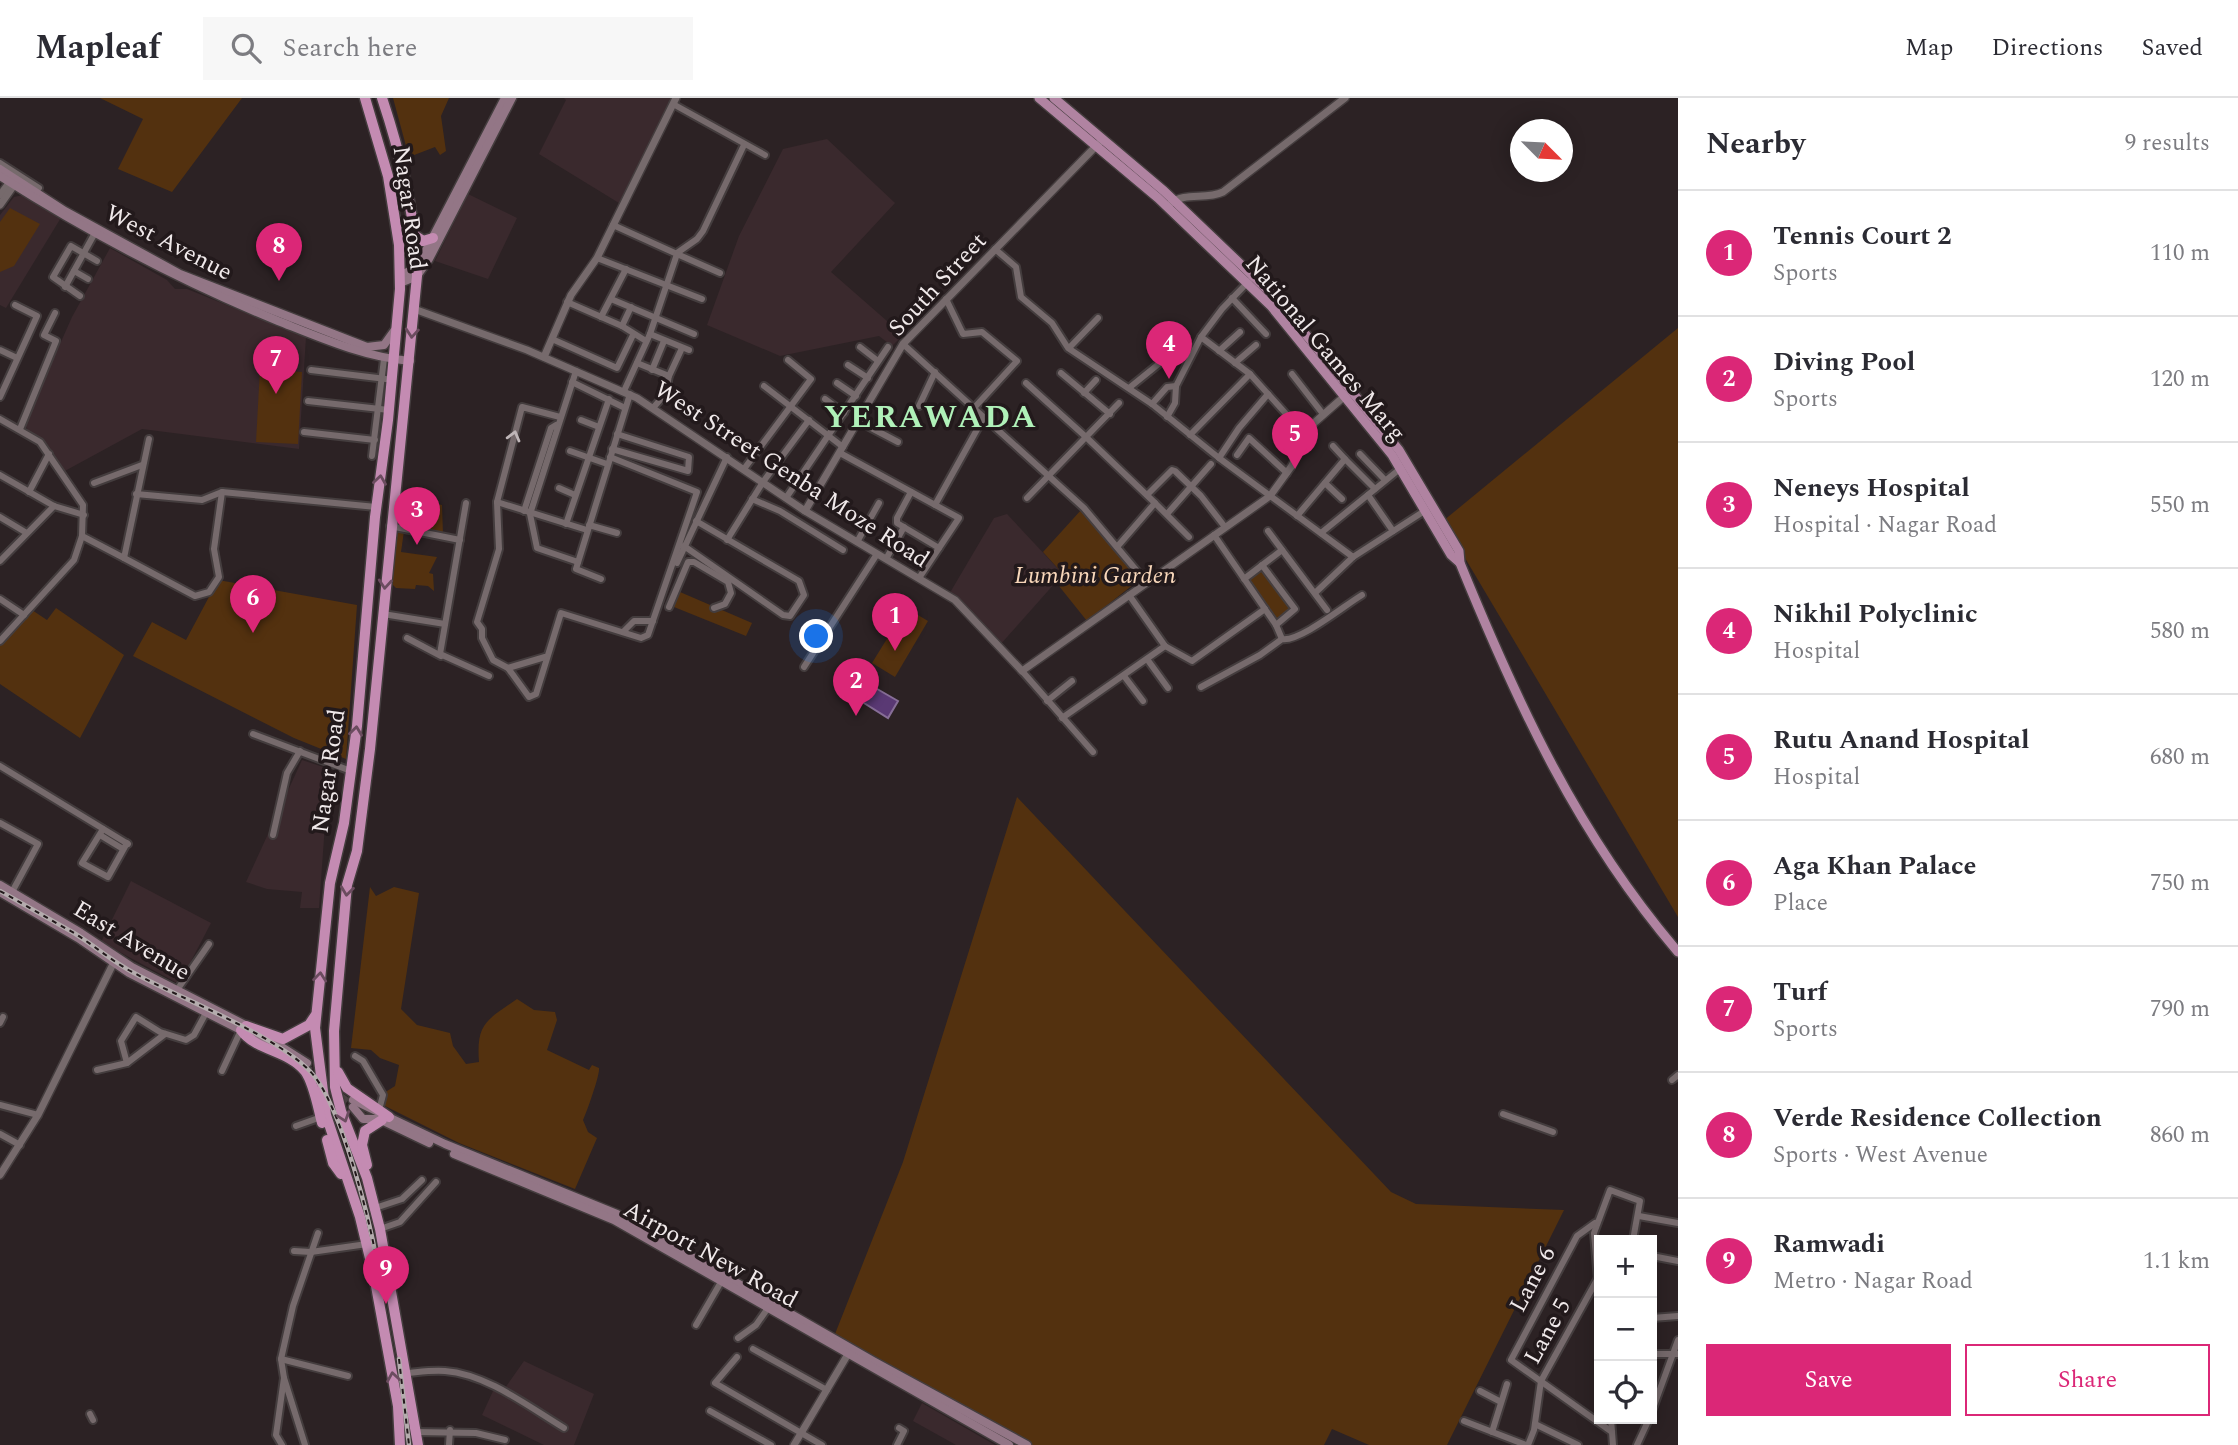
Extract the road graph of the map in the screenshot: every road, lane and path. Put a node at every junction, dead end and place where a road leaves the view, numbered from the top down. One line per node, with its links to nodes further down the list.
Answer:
1 (365, 98): 33 (highway, Nagar Road)
2 (382, 98): 20 (highway, Nagar Road)
3 (505, 98): 21 (main road)
4 (512, 98): 28 (main road)
5 (1039, 98): 9 (main road, National Games Marg)
6 (1054, 98): 9 (main road, National Games Marg)
7 (1345, 98): 16 (street)
8 (675, 101): 10 (street); 18 (street)
9 (1100, 142): 16 (main road, National Games Marg); 22 (street, South Street)
10 (744, 145): 11 (street); 23 (street)
11 (765, 155)
12 (2, 169): 13 (main road, West Avenue); 14 (street)
13 (13, 181): 15 (street); 17 (street); 19 (main road, West Avenue)
14 (39, 188)
15 (0, 195)
16 (1171, 204): 31 (main road, National Games Marg)
17 (0, 205)
18 (613, 225): 23 (street); 25 (street)
19 (96, 231): 24 (street); 49 (main road, West Avenue); 70 (main road, West Avenue)
20 (414, 235): 21 (highway); 28 (highway, Nagar Road)
21 (433, 238): 28 (main road)
22 (995, 249): 40 (street, South Street); 64 (street)
23 (677, 253): 30 (street); 34 (street)
24 (84, 254): 26 (street); 29 (street); 35 (street)
25 (597, 258): 27 (street); 41 (street)
26 (97, 261)
27 (626, 269): 34 (street); 38 (street)
28 (417, 270): 33 (main road); 44 (highway, Nagar Road)
29 (74, 271): 32 (street); 35 (street)
30 (720, 273)
31 (1252, 278): 37 (street); 96 (main road, National Games Marg)
32 (88, 279)
33 (400, 279): 49 (highway, Nagar Road)
34 (667, 285): 39 (street); 47 (street)
35 (65, 287): 36 (street)
36 (80, 296)
37 (1232, 298): 54 (street); 56 (street)
38 (611, 299): 43 (street); 46 (street)
39 (702, 299)
40 (946, 299): 60 (street, South Street); 109 (street)
41 (567, 302): 46 (street); 57 (street)
42 (15, 305): 69 (street)
43 (631, 307): 47 (street); 50 (street)
44 (414, 309): 68 (street, West Street Genba Moze Road); 72 (highway, Nagar Road, one-way to 72)
45 (55, 313): 122 (street)
46 (601, 317): 50 (street)
47 (656, 317): 52 (street); 53 (street)
48 (1098, 317): 64 (street)
49 (397, 323): 70 (highway, Nagar Road)
50 (622, 326): 55 (street)
51 (1240, 332): 66 (street)
52 (650, 334): 58 (street); 59 (street)
53 (695, 334)
54 (1266, 334)
55 (633, 335): 57 (street); 58 (street)
56 (1201, 338): 66 (street); 92 (street)
57 (552, 339): 68 (street)
58 (646, 341): 74 (street)
59 (664, 341): 78 (street); 84 (street)
60 (903, 344): 80 (street); 120 (street, South Street)
61 (1256, 345): 75 (street)
62 (860, 347): 73 (street)
63 (888, 347): 73 (street)
64 (1069, 348): 93 (street)
65 (0, 350): 69 (street)
66 (1219, 351): 75 (street)
67 (1171, 354): 93 (street)
68 (544, 357): 79 (street, West Street Genba Moze Road)
69 (18, 358): 99 (street)
70 (389, 359): 72 (main road, West Avenue); 86 (highway, Nagar Road)
71 (788, 360): 106 (street)
72 (410, 361): 191 (highway, Nagar Road)
73 (878, 362): 85 (street)
74 (636, 363): 78 (street); 94 (street)
75 (1235, 363): 82 (street)
76 (848, 365): 85 (street)
77 (311, 370): 86 (street)
78 (652, 370): 84 (street)
79 (576, 371): 88 (street); 94 (street, West Street Genba Moze Road)
80 (935, 372): 105 (street); 109 (street)
81 (1061, 373): 95 (street)
82 (1250, 374): 97 (street); 126 (street)
83 (1292, 374): 113 (street)
84 (669, 375): 108 (street)
85 (867, 378): 98 (street)
86 (387, 379): 110 (highway, Nagar Road)
87 (1096, 380): 95 (street)
88 (572, 382): 100 (street); 114 (street)
89 (837, 383): 98 (street)
90 (1026, 383): 129 (street)
91 (764, 386): 106 (street)
92 (1176, 386): 104 (street); 116 (street)
93 (1129, 388): 104 (street)
94 (627, 393): 107 (street); 108 (street, West Street Genba Moze Road)
95 (1084, 393): 112 (street)
96 (1348, 393): 113 (street); 151 (main road, National Games Marg)
97 (1268, 394): 123 (street); 128 (street)
98 (856, 396): 111 (street)
99 (0, 397)
100 (609, 399): 107 (street); 121 (street)
101 (825, 400): 111 (street)
102 (308, 401): 110 (street)
103 (1119, 403): 112 (street)
104 (1152, 404): 116 (street)
105 (919, 406)
106 (791, 407): 119 (street); 152 (street)
107 (625, 408): 125 (street)
108 (653, 408): 145 (street, West Street Genba Moze Road)
109 (974, 408): 115 (street)
110 (383, 409): 132 (highway, Nagar Road)
111 (845, 413): 127 (street)
112 (1110, 414): 129 (street)
113 (1322, 414): 128 (street)
114 (560, 417): 175 (street, one-way to 114); 184 (street)
115 (984, 417): 155 (street); 179 (street)
116 (1167, 417): 126 (street)
117 (0, 419): 122 (street)
118 (580, 420): 121 (street)
119 (809, 420): 127 (street); 157 (street)
120 (858, 421): 133 (street); 137 (street, South Street)
121 (599, 427): 144 (street)
122 (20, 429): 140 (street)
123 (1236, 431): 134 (street); 146 (street)
124 (304, 432): 132 (street)
125 (617, 434): 130 (street); 136 (street)
126 (1190, 435): 146 (street)
127 (829, 436): 137 (street); 171 (street)
128 (1306, 436): 153 (street)
129 (1086, 437): 155 (street); 168 (street)
130 (631, 438): 139 (street); 139 (street)
131 (149, 439): 150 (street)
132 (380, 440): 143 (street); 181 (highway, Nagar Road, one-way to 132)
133 (898, 442)
134 (1246, 442): 141 (street); 153 (street)
135 (1333, 446): 147 (street)
136 (612, 449): 139 (street); 148 (street)
137 (841, 450): 165 (street); 183 (street, South Street)
138 (570, 451): 144 (street)
139 (627, 453)
140 (49, 454): 163 (street); 186 (street)
141 (1237, 454)
142 (1360, 454): 156 (street)
143 (372, 456)
144 (588, 457): 148 (street); 167 (street)
145 (727, 457): 152 (street, West Street Genba Moze Road); 189 (street)
146 (1219, 458): 170 (street)
147 (1345, 458): 158 (street); 162 (street)
148 (608, 461): 192 (street); 233 (street)
149 (1211, 464): 160 (street)
150 (142, 465): 159 (street); 166 (street)
151 (1405, 465): 156 (street); 182 (main road, National Games Marg)
152 (744, 469): 157 (street, West Street Genba Moze Road)
153 (1287, 473): 170 (street)
154 (0, 475): 163 (street)
155 (1047, 475): 172 (street); 207 (street)
156 (1385, 480): 162 (street)
157 (763, 482): 171 (street, West Street Genba Moze Road); 173 (street)
158 (1325, 483): 174 (street); 187 (street)
159 (94, 484)
160 (1192, 487): 168 (street); 185 (street); 194 (street)
161 (559, 488): 167 (street)
162 (1375, 489): 169 (street)
163 (29, 492): 180 (street)
164 (222, 492): 166 (street); 181 (street); 213 (street)
165 (911, 492): 179 (street); 193 (street)
166 (136, 494): 213 (street)
167 (575, 495): 190 (street)
168 (1147, 495): 178 (street)
169 (1368, 495): 196 (street); 199 (street)
170 (1270, 496): 187 (street); 194 (street)
171 (786, 498): 183 (street, West Street Genba Moze Road)
172 (1027, 498)
173 (752, 499): 204 (street); 209 (street)
174 (1342, 499)
175 (497, 502): 184 (street); 245 (street)
176 (466, 503): 203 (street)
177 (879, 503): 205 (street)
178 (1155, 503): 185 (street); 207 (street)
179 (935, 505): 208 (street)
180 (54, 506): 186 (street); 197 (street)
181 (376, 506): 259 (highway, Nagar Road, one-way to 181)
182 (1430, 508): 196 (street); 271 (main road, National Games Marg)
183 (805, 511): 205 (street, West Street Genba Moze Road)
184 (527, 512): 190 (street); 216 (street)
185 (1167, 514): 202 (street)
186 (84, 515): 201 (street)
187 (1297, 516): 199 (street)
188 (0, 517): 197 (street)
189 (696, 521): 204 (street); 206 (street)
190 (566, 524): 192 (street)
191 (390, 526): 203 (street); 231 (highway, Nagar Road, one-way to 231)
192 (588, 527): 198 (street); 216 (street)
193 (904, 527): 208 (street); 214 (street)
194 (1225, 527): 200 (street)
195 (1268, 531): 210 (street)
196 (1393, 531): 212 (street)
197 (25, 532): 215 (street)
198 (617, 533)
199 (1321, 533): 212 (street)
200 (1214, 535): 221 (street); 222 (street)
201 (82, 536): 213 (street); 232 (street)
202 (1189, 537)
203 (460, 540): 234 (street)
204 (727, 540): 206 (street)
205 (857, 542): 211 (street, West Street Genba Moze Road)
206 (684, 547): 218 (street)
207 (1117, 547): 222 (street)
208 (939, 548): 219 (street)
209 (843, 550)
210 (1282, 550): 217 (street); 223 (street)
211 (877, 554): 214 (street, West Street Genba Moze Road); 244 (street)
212 (1353, 556): 223 (street)
213 (124, 558)
214 (886, 559): 219 (street, West Street Genba Moze Road)
215 (0, 561)
216 (578, 562): 220 (street)
217 (1262, 565): 221 (street); 235 (street)
218 (676, 567)
219 (919, 578): 246 (street, West Street Genba Moze Road)
220 (601, 579)
221 (1244, 579): 229 (street)
222 (1147, 583): 224 (street)
223 (1315, 593): 230 (street)
224 (1129, 595): 240 (street); 246 (street)
225 (1362, 595): 238 (street)
226 (0, 599): 232 (street)
227 (669, 607): 228 (street)
228 (714, 608)
229 (1265, 609): 235 (street); 240 (street)
230 (1327, 610)
231 (383, 614): 234 (street); 261 (highway, Nagar Road)
232 (24, 615): 239 (street)
233 (653, 621): 236 (street); 236 (street)
234 (445, 624): 241 (street)
235 (1276, 625): 238 (street)
236 (623, 632): 242 (street)
237 (407, 638): 241 (street)
238 (1282, 639): 250 (street)
239 (0, 641)
240 (1165, 646): 243 (street)
241 (441, 656): 247 (street)
242 (545, 657): 245 (street); 245 (street)
243 (1147, 659): 248 (street); 251 (street)
244 (804, 667)
245 (508, 668)
246 (1022, 671): 252 (street, West Street Genba Moze Road)
247 (489, 676)
248 (1124, 676): 253 (street); 254 (street)
249 (1072, 681): 252 (street)
250 (1201, 687)
251 (1168, 688)
252 (1047, 701): 254 (street, West Street Genba Moze Road)
253 (1143, 701)
254 (1062, 718): 257 (street, West Street Genba Moze Road)
255 (253, 734): 256 (street)
256 (300, 751): 259 (street); 266 (street)
257 (1093, 752)
258 (0, 766): 265 (street)
259 (351, 771): 260 (highway, Nagar Road)
260 (347, 804): 261 (highway); 262 (highway, Nagar Road)
261 (363, 807): 263 (highway, Nagar Road)
262 (345, 817): 263 (highway); 275 (highway, Nagar Road, one-way to 262)
263 (361, 820): 279 (highway, Nagar Road, one-way to 279)
264 (0, 823): 269 (street)
265 (102, 832): 265 (street)
266 (273, 835)
267 (0, 885): 269 (main road, East Avenue)
268 (0, 892): 272 (main road, East Avenue)
269 (12, 892): 272 (main road, East Avenue)
270 (209, 944): 273 (street)
271 (1678, 952)
272 (115, 960): 273 (main road, East Avenue); 274 (main road, East Avenue); 288 (street)
273 (177, 990): 274 (main road, East Avenue)
274 (208, 1010): 276 (main road, East Avenue); 277 (street)
275 (316, 1014): 276 (highway); 289 (highway, Nagar Road)
276 (244, 1027): 281 (main road, East Avenue); 283 (street); 289 (highway)
277 (165, 1034): 280 (street); 280 (street)
278 (355, 1056): 286 (street)
279 (334, 1058): 286 (highway); 298 (highway, Nagar Road, one-way to 298)
280 (127, 1063): 282 (street)
281 (306, 1065)
282 (97, 1070)
283 (222, 1071)
284 (353, 1103): 290 (main road)
285 (0, 1105): 288 (street)
286 (379, 1110): 290 (highway)
287 (1503, 1114): 292 (street)
288 (38, 1115): 294 (street)
289 (323, 1116): 291 (street); 307 (highway)
290 (385, 1119): 298 (highway); 312 (main road, Airport New Road); 321 (main road, Airport New Road)
291 (296, 1126)
292 (1553, 1132)
293 (0, 1134): 294 (street)
294 (20, 1145): 295 (street)
295 (0, 1175)
296 (422, 1180): 299 (street)
297 (436, 1182): 303 (street)
298 (368, 1183): 299 (highway, Nagar Road)
299 (375, 1208): 303 (highway, Nagar Road)
300 (1639, 1216): 301 (street); 302 (street); 306 (street)
301 (1595, 1223): 305 (street); 329 (street, Lane 6)
302 (1678, 1223)
303 (380, 1229): 326 (highway, Nagar Road)
304 (318, 1233): 309 (street)
305 (1596, 1235)
306 (1634, 1235)
307 (367, 1244): 309 (street); 353 (highway, one-way to 307)
308 (294, 1251): 309 (street)
309 (311, 1252): 325 (street)
310 (1657, 1257): 311 (street)
311 (1678, 1261)
312 (722, 1282): 314 (main road, Airport New Road); 317 (street)
313 (1594, 1285): 329 (street, Lane 5)
314 (768, 1308): 318 (street); 321 (main road, Airport New Road)
315 (1678, 1316): 316 (street)
316 (1657, 1318)
317 (696, 1325)
318 (738, 1338)
319 (1678, 1340): 323 (street)
320 (753, 1349): 331 (street)
321 (849, 1351): 331 (street); 350 (main road, Airport New Road); 361 (main road, Airport New Road)
322 (1657, 1354): 323 (street)
323 (1676, 1354): 333 (street)
324 (737, 1357): 346 (street)
325 (281, 1359): 327 (street); 328 (street)
326 (407, 1373): 340 (street); 343 (highway, Nagar Road)
327 (348, 1376)
328 (284, 1378): 351 (street); 352 (street)
329 (1541, 1381): 337 (street, Lane 5); 345 (street)
330 (1507, 1384): 334 (street)
331 (827, 1390): 346 (street)
332 (1480, 1391): 334 (street)
333 (1657, 1398)
334 (1501, 1402): 344 (street)
335 (710, 1411): 357 (street)
336 (1464, 1421): 344 (street)
337 (1535, 1424): 362 (street, Lane 5); 363 (street)
338 (1611, 1424): 345 (street)
339 (1647, 1424): 365 (street)
340 (564, 1428)
341 (899, 1428): 349 (street)
342 (450, 1430): 343 (street); 347 (street); 355 (street)
343 (416, 1432): 354 (highway, Nagar Road)
344 (1492, 1432): 362 (street)
345 (1612, 1432): 364 (street)
346 (801, 1433): 358 (street); 359 (street)
347 (489, 1436): 348 (street); 356 (street)
348 (505, 1440)
349 (898, 1443): 360 (street)
350 (1003, 1444)
351 (282, 1445)
352 (305, 1445)
353 (400, 1445)
354 (418, 1445)
355 (449, 1445)
356 (489, 1445)
357 (771, 1445)
358 (794, 1445)
359 (822, 1445)
360 (907, 1445)
361 (1027, 1445)
362 (1527, 1445)
363 (1578, 1445)
364 (1613, 1445)
365 (1637, 1445)

